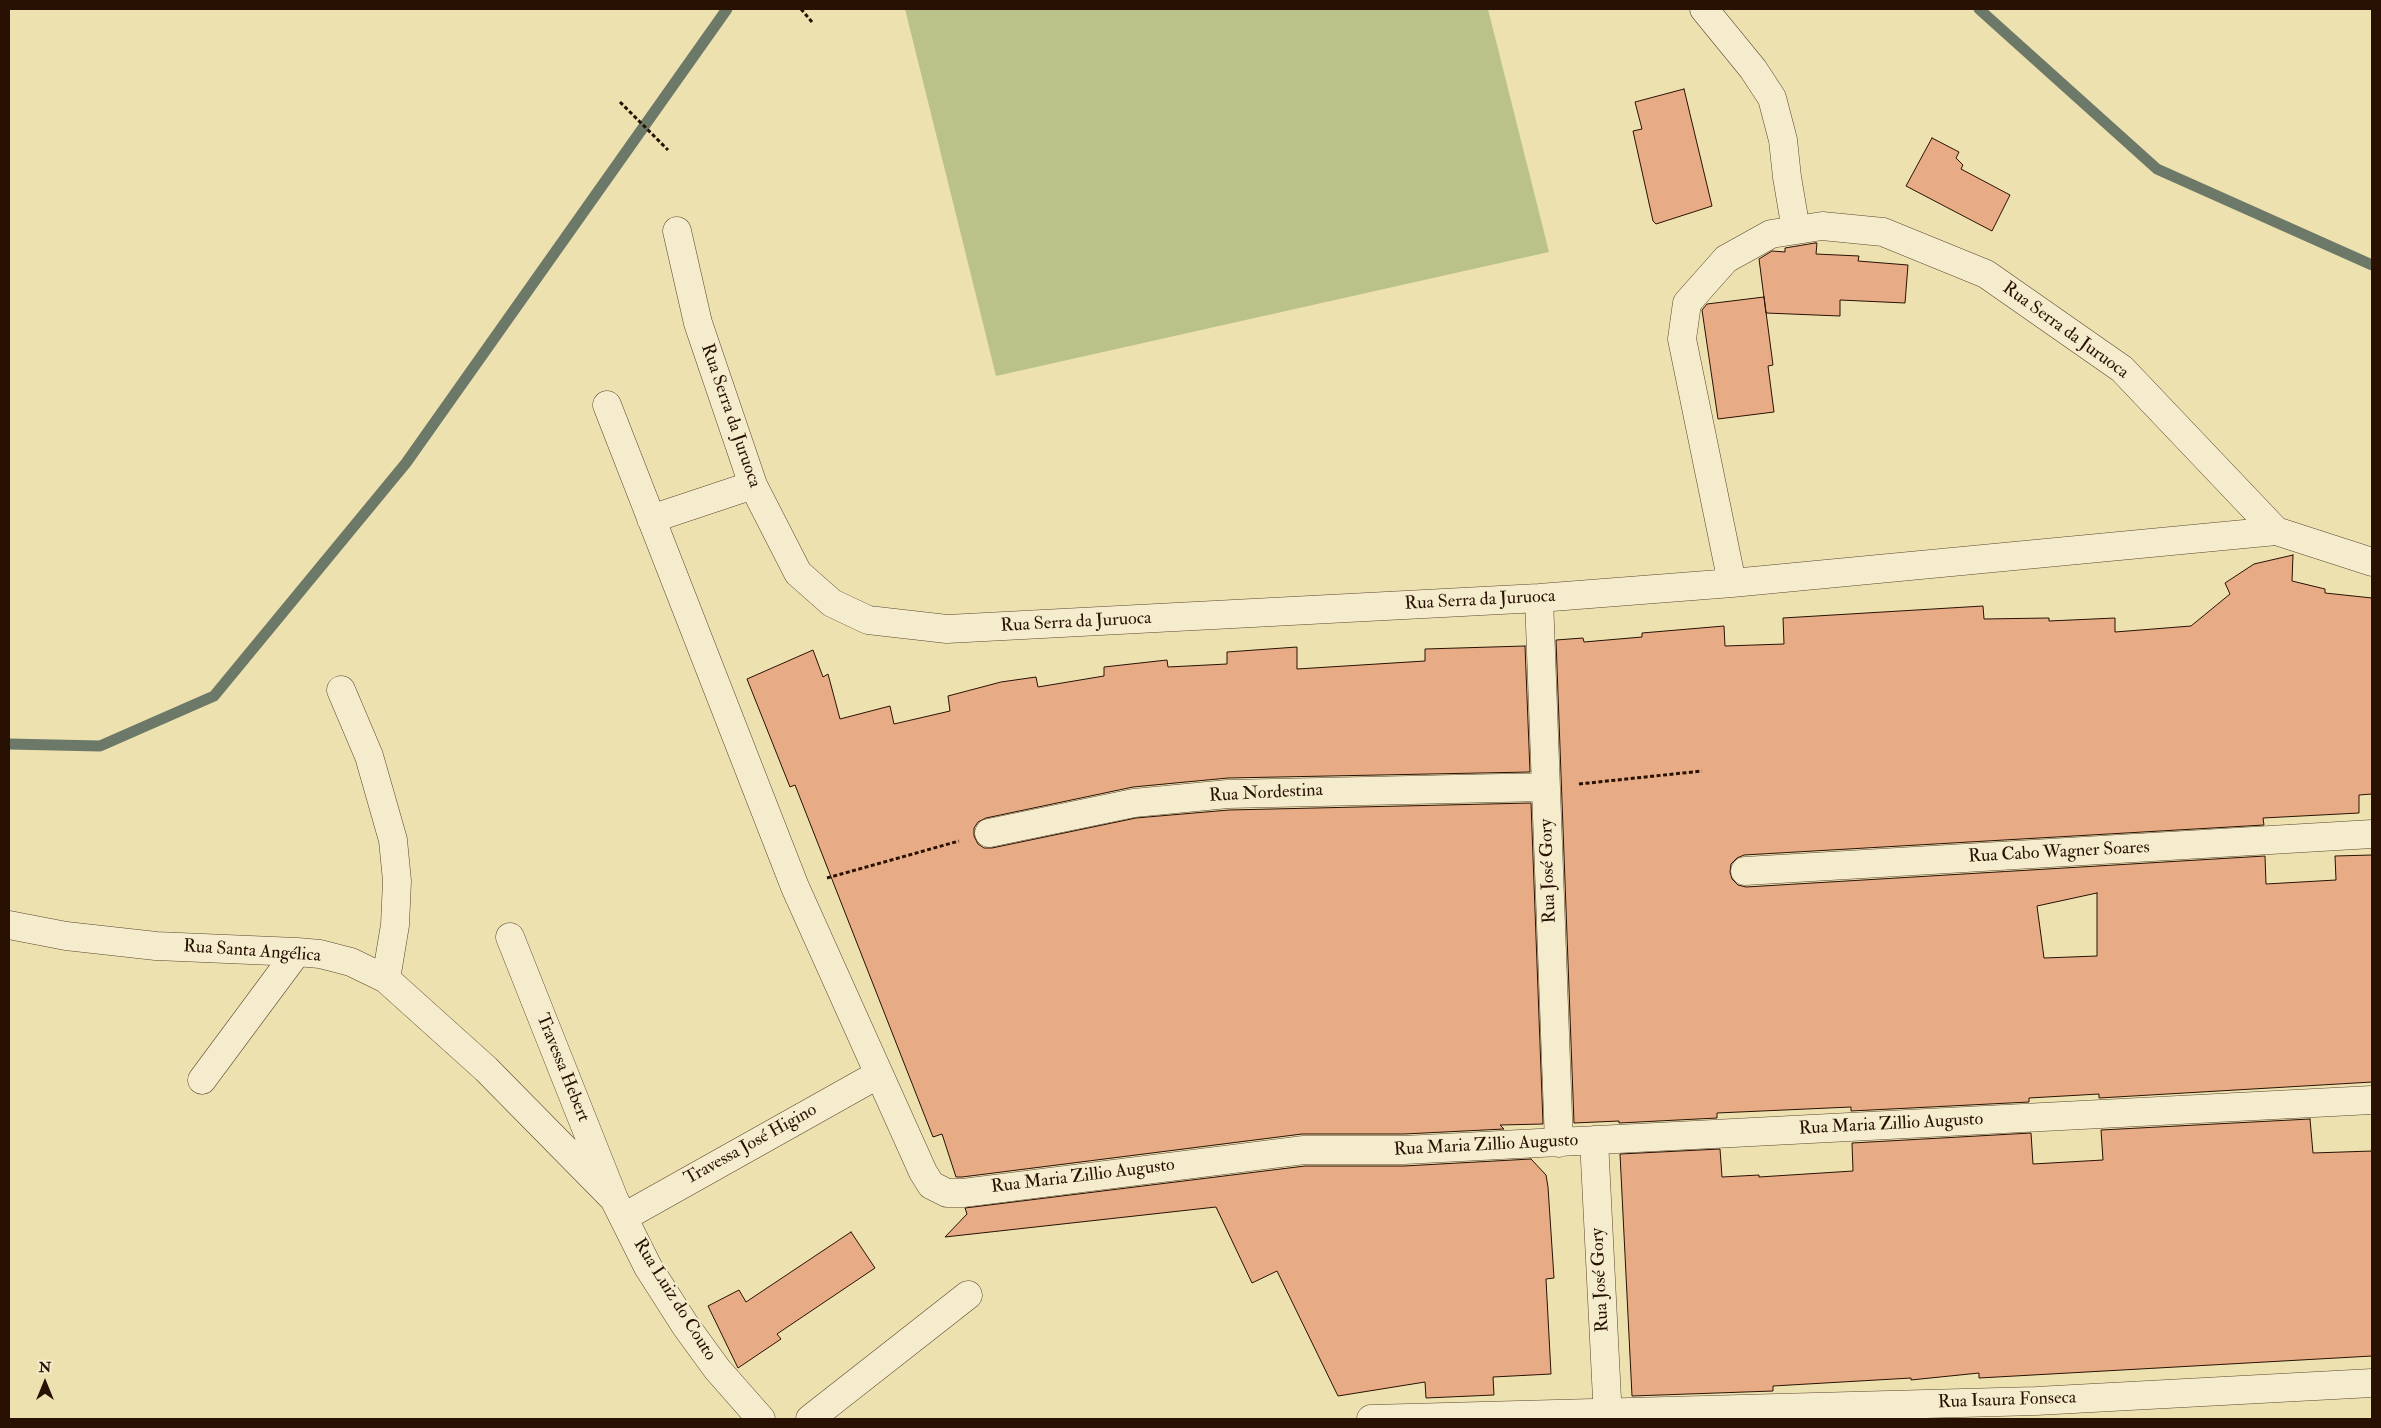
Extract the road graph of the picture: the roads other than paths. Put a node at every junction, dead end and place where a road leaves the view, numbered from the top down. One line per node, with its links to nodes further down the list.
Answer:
1 (1704, 9): 2 (street)
2 (1796, 230): 7 (street, Rua Serra da Juruoca); 9 (street, Rua Serra da Juruoca)
3 (677, 231): 5 (street, Rua Serra da Juruoca)
4 (607, 405): 6 (street, Rua Maria Zillio Augusto)
5 (753, 485): 6 (street); 10 (street, Rua Serra da Juruoca)
6 (651, 519): 20 (street, Rua Maria Zillio Augusto)
7 (2276, 531): 8 (street); 9 (street, Rua Serra da Juruoca)
8 (2372, 562)
9 (1732, 583): 10 (street, Rua Serra da Juruoca)
10 (1539, 598): 12 (street, Rua José Gory)
11 (341, 690): 19 (street)
12 (1546, 787): 13 (street, Rua Nordestina); 24 (street, Rua José Gory)
13 (989, 833)
14 (2372, 834): 15 (street, Rua Cabo Wagner Soares)
15 (1745, 871)
16 (9, 924): 18 (street, Rua Santa Angélica)
17 (510, 937): 25 (street, Travessa Hebert)
18 (297, 952): 19 (street, Rua Santa Angélica); 21 (street)
19 (386, 978): 25 (street, Rua Santa Angélica)
20 (879, 1074): 24 (street, Rua Maria Zillio Augusto); 25 (street, Travessa José Higino)
21 (202, 1080)
22 (2372, 1100): 23 (street, Rua Maria Zillio Augusto)
23 (1594, 1140): 24 (street, Rua Maria Zillio Augusto); 28 (street, Rua José Gory)
24 (1560, 1143)
25 (619, 1208): 29 (street, Rua Luiz do Couto)
26 (968, 1295): 30 (street)
27 (2372, 1383): 28 (street, Rua Isaura Fonseca)
28 (1608, 1415): 31 (street, Rua Isaura Fonseca)
29 (761, 1419)
30 (810, 1419)
31 (1371, 1419)

